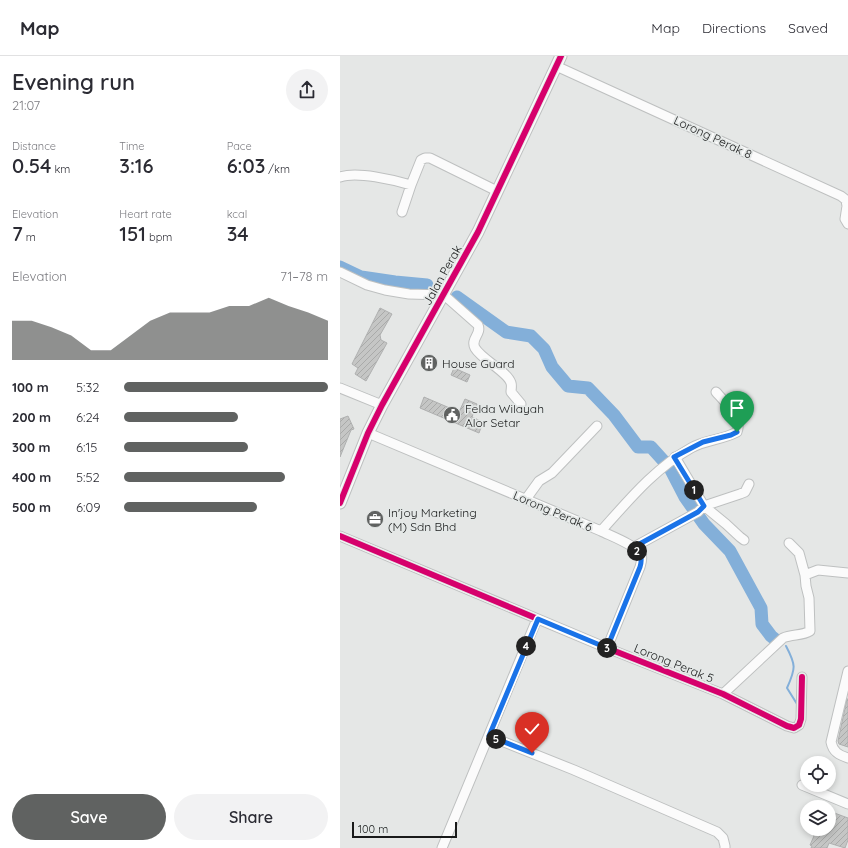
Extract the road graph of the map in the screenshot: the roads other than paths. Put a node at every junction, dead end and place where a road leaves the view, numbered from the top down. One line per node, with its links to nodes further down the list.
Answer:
1 (558, 61): 4 (street, Jalan Perak); 6 (street, Lorong Perak 8)
2 (340, 177): 3 (street)
3 (411, 185): 4 (street); 5 (street)
4 (497, 191): 8 (street, Jalan Perak)
5 (402, 212)
6 (848, 224)
7 (340, 272): 8 (street)
8 (444, 295): 11 (street); 12 (street, Jalan Perak)
9 (340, 388): 12 (street)
10 (716, 392): 15 (street)
11 (521, 404)
12 (382, 406): 14 (street, Jalan Perak)
13 (597, 426): 17 (street)
14 (368, 433): 17 (street, Lorong Perak 6); 18 (street, Jalan Perak)
15 (668, 463): 19 (street); 20 (street)
16 (749, 484): 19 (street)
17 (526, 499): 20 (street, Lorong Perak 6)
18 (340, 503)
19 (697, 511): 22 (street); 24 (street)
20 (601, 531): 24 (street, Lorong Perak 6)
21 (340, 536): 27 (street, Lorong Perak 5)
22 (744, 540)
23 (788, 543): 26 (street)
24 (634, 547): 28 (street)
25 (848, 573): 26 (street)
26 (805, 575): 31 (street)
27 (538, 619): 28 (street, Lorong Perak 5); 32 (street)
28 (607, 648): 31 (street, Lorong Perak 5)
29 (848, 671): 33 (street)
30 (802, 677): 31 (street, Lorong Perak 5)
31 (723, 694)
32 (489, 736): 36 (street); 37 (street)
33 (848, 758)
34 (819, 792): 35 (street)
35 (848, 804)
36 (442, 848)
37 (725, 848)

